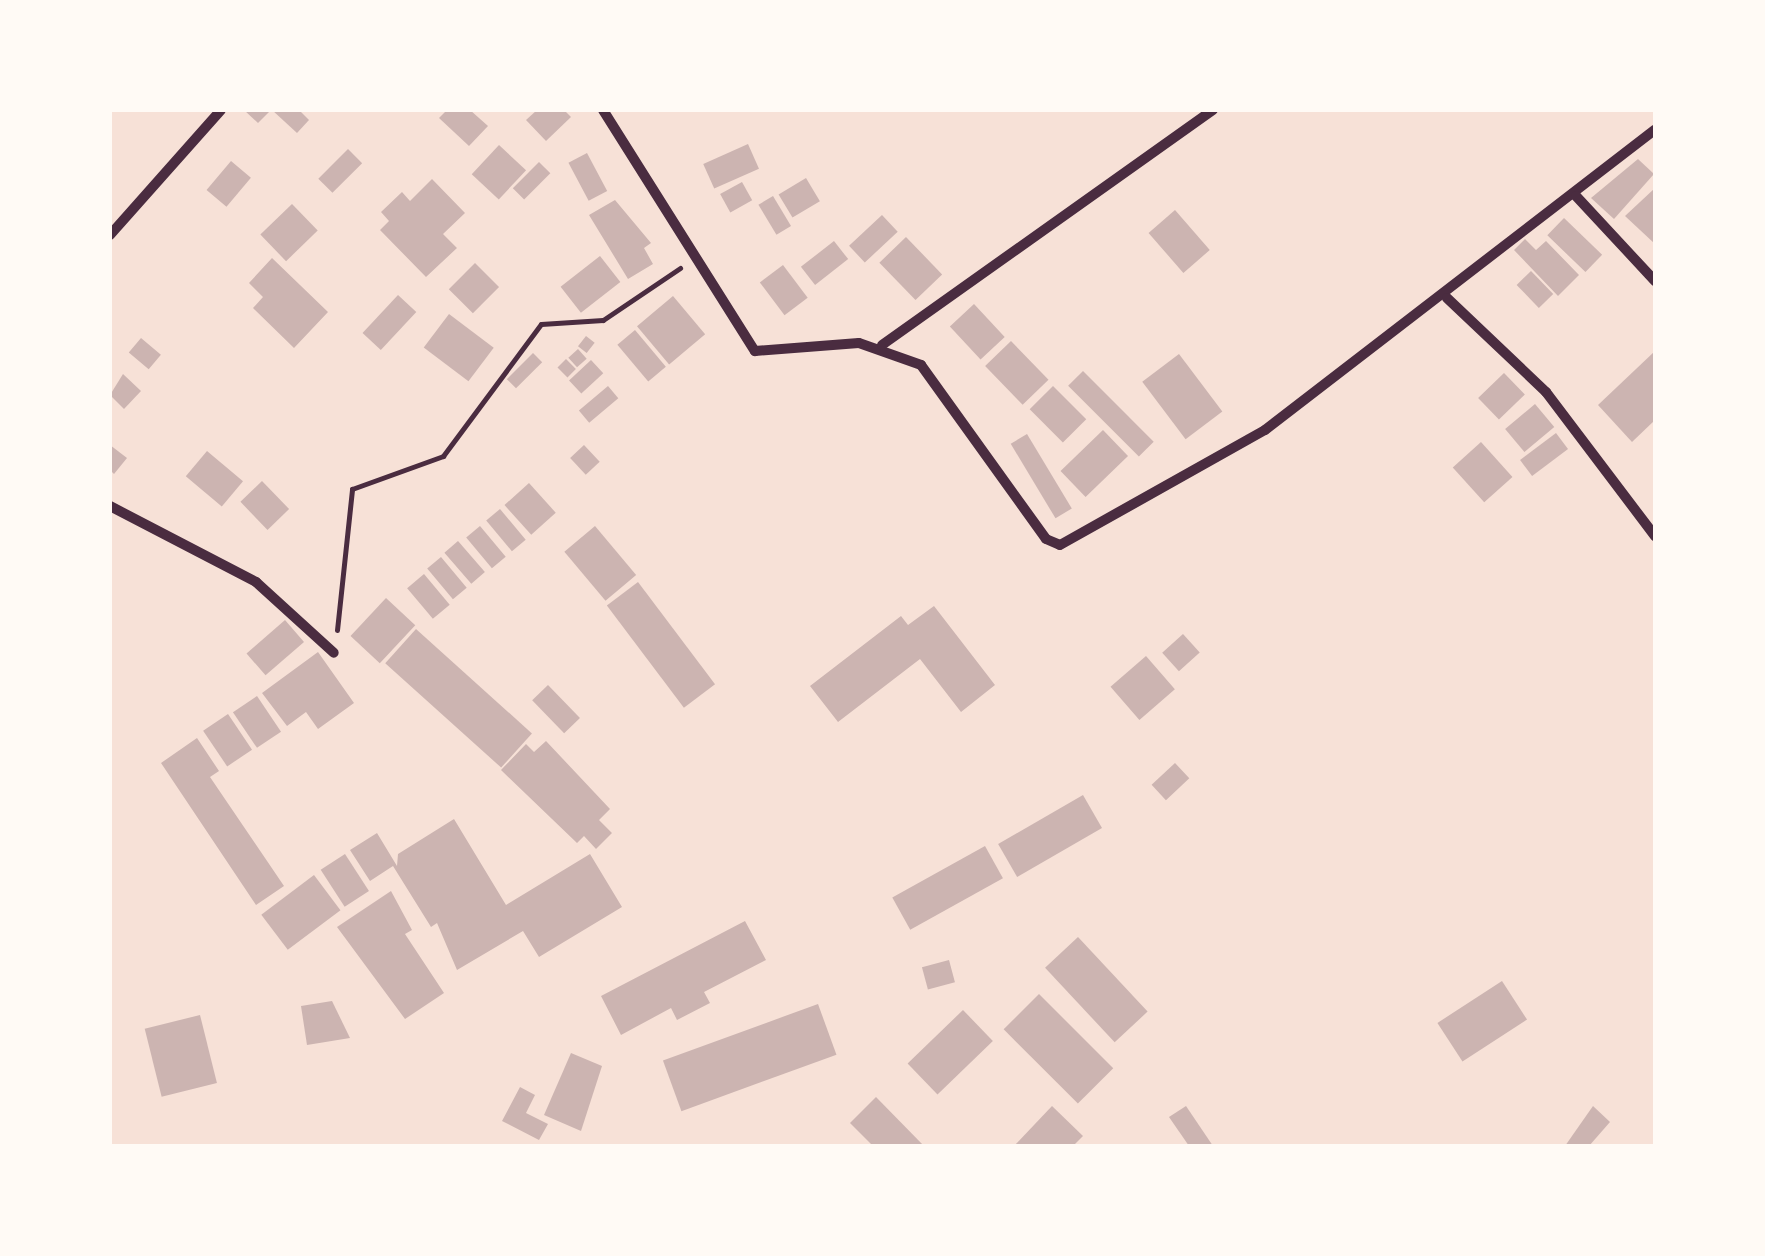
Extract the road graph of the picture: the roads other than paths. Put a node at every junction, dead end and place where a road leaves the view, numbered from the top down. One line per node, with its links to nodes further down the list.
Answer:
1 (222, 110): 6 (street)
2 (602, 110): 9 (street)
3 (1213, 110): 9 (street)
4 (1655, 130): 5 (street)
5 (1576, 196): 7 (street); 8 (street)
6 (110, 235)
7 (1655, 281)
8 (1446, 298): 9 (street); 11 (street)
9 (882, 346)
10 (110, 506): 12 (street)
11 (1655, 536)
12 (334, 652)

